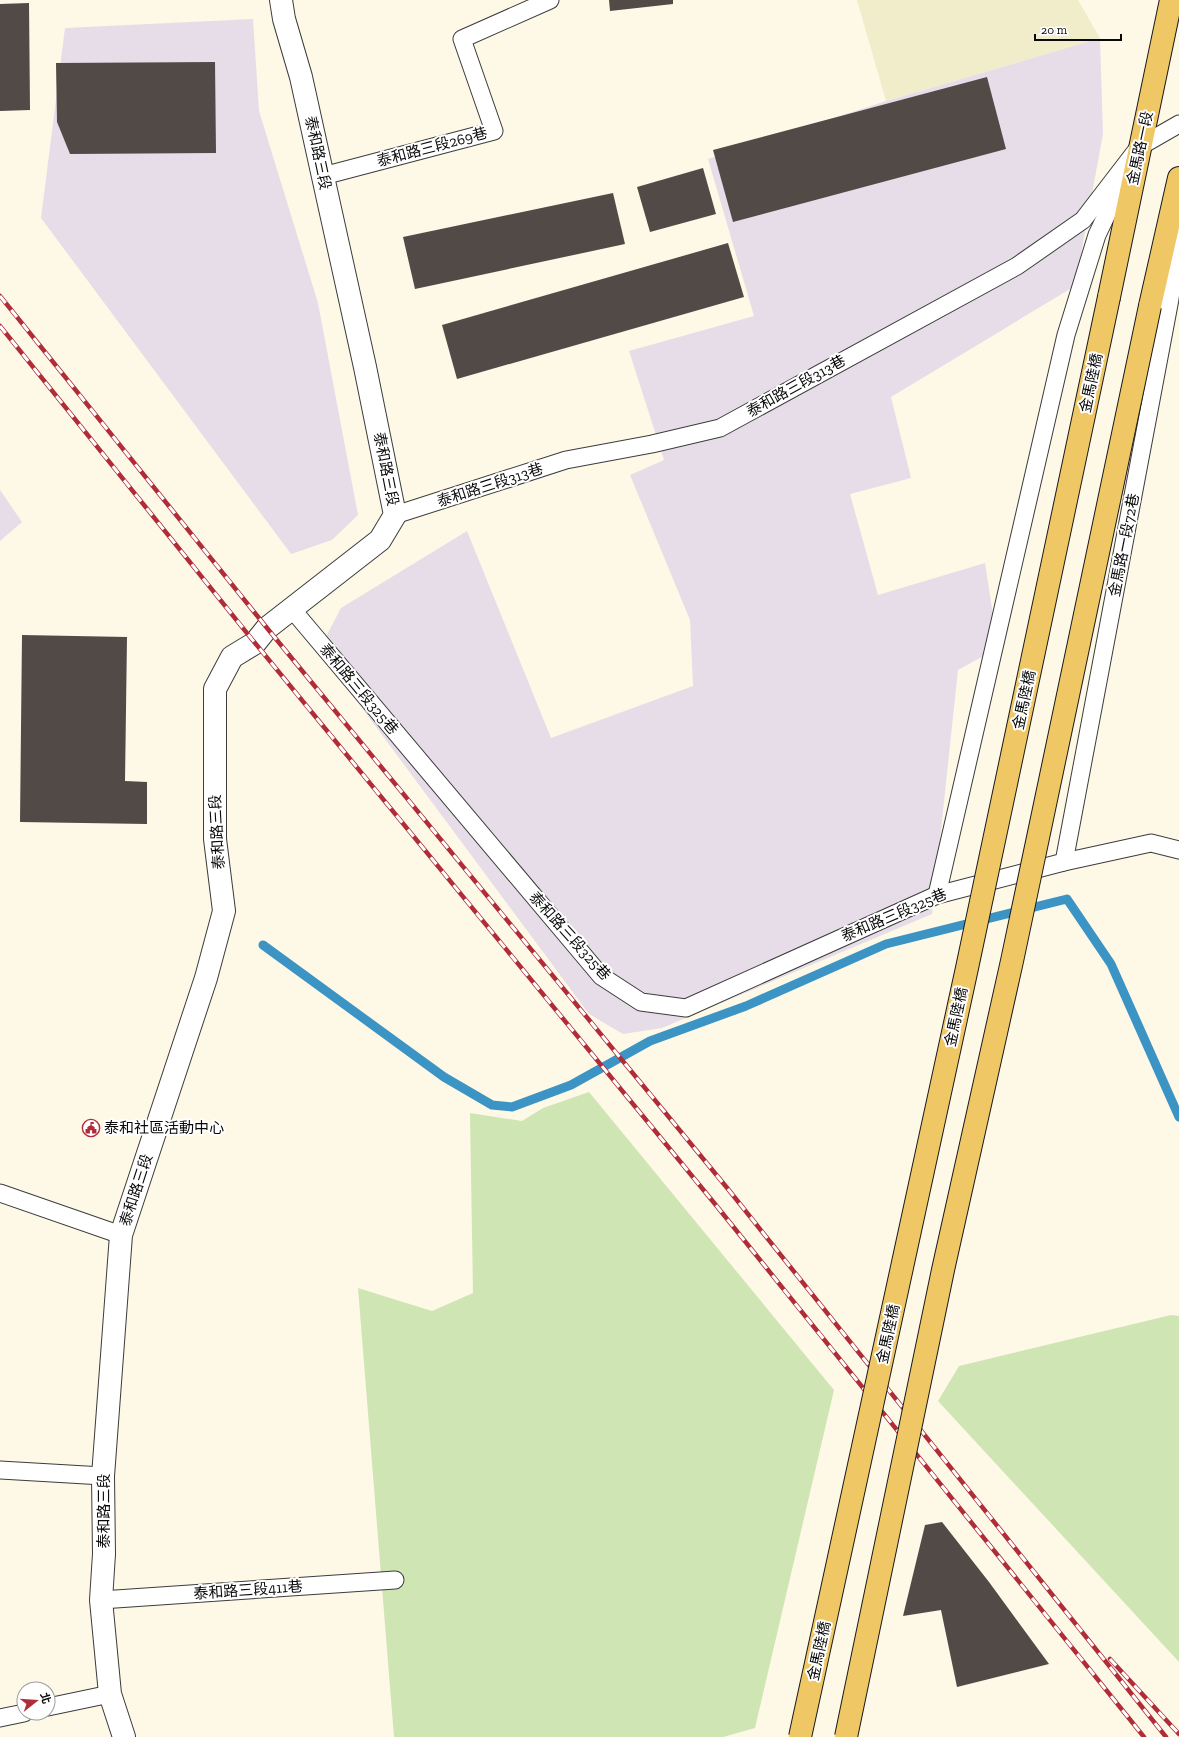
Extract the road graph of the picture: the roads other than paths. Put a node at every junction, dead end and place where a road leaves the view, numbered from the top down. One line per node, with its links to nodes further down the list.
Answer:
1 (281, 0): 6 (street, 泰和路三段)
2 (550, 0): 6 (lane, 泰和路三段269巷)
3 (1171, 0): 5 (main road, 金馬路一段)
4 (1179, 124): 5 (lane)
5 (1139, 147): 9 (main road, 金馬路一段); 10 (lane, 泰和路三段313巷); 14 (lane)
6 (323, 176): 10 (street, 泰和路三段)
7 (1179, 178): 27 (main road, bridge)
8 (1179, 227): 13 (lane, 金馬路一段72巷)
9 (1109, 297): 26 (main road, 金馬陸橋, bridge)
10 (395, 515): 11 (street, 泰和路三段)
11 (291, 608): 14 (lane, 泰和路三段325巷); 16 (street, 泰和路三段)
12 (1179, 850): 13 (lane, 泰和路三段325巷)
13 (1064, 862): 14 (lane, 泰和路三段325巷)
14 (937, 894)
15 (0, 1193): 16 (lane)
16 (121, 1235): 18 (street, 泰和路三段)
17 (0, 1470): 18 (lane)
18 (103, 1476): 20 (street, 泰和路三段)
19 (395, 1580): 20 (lane, 泰和路三段411巷)
20 (101, 1600): 21 (street, 泰和路三段)
21 (110, 1694): 22 (lane); 25 (street, 泰和路三段)
22 (56, 1705)
23 (16, 1715): 24 (lane)
24 (0, 1718)
25 (124, 1737)
26 (800, 1737)
27 (846, 1737)

